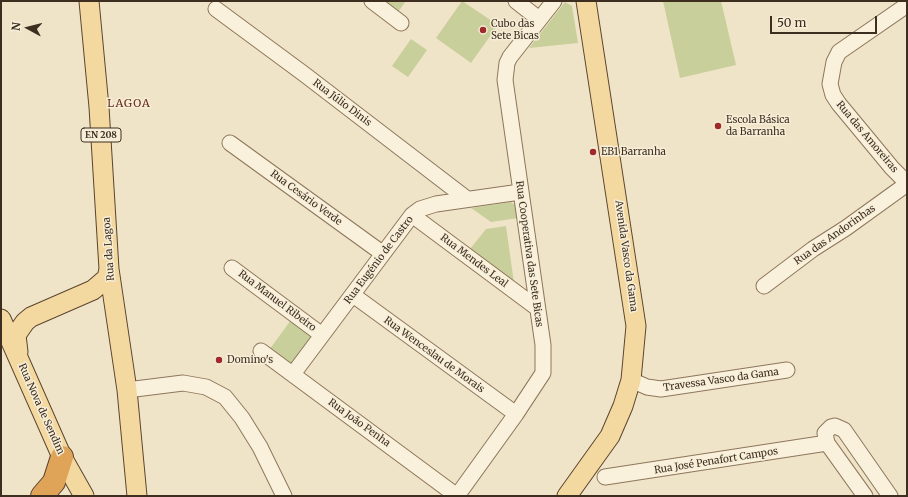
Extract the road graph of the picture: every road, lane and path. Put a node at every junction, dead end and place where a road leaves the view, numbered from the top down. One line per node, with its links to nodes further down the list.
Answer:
1 (89, 1): 17 (main road, Rua da Lagoa / EN 208)
2 (372, 1): 9 (street)
3 (516, 1): 8 (street)
4 (554, 1): 8 (street, Rua Cooperativa das Sete Bicas)
5 (586, 1): 31 (main road, Avenida Vasco da Gama)
6 (907, 6): 11 (street, Rua das Amoreiras)
7 (216, 9): 13 (street, Rua Júlio Dinis)
8 (539, 19): 12 (street, Rua Cooperativa das Sete Bicas)
9 (400, 23)
10 (230, 143): 15 (street, Rua Cesário Verde)
11 (907, 184): 18 (street, Rua das Andorinhas)
12 (520, 192): 13 (street, Rua Eugénio de Castro); 22 (street, Rua Cooperativa das Sete Bicas)
13 (467, 199): 14 (street, Rua Eugénio de Castro)
14 (412, 215): 15 (street, Rua Eugénio de Castro); 22 (street, Rua Mendes Leal)
15 (382, 253): 19 (street, Rua Eugénio de Castro)
16 (232, 268): 26 (street, Rua Manuel Ribeiro)
17 (109, 269): 20 (main road); 21 (main road, Rua da Lagoa / EN 208)
18 (764, 286)
19 (352, 295): 26 (street, Rua Eugénio de Castro); 33 (street, Rua Wenceslau de Morais)
20 (80, 296): 21 (main road); 24 (main road)
21 (114, 307): 32 (main road, Rua da Lagoa / EN 208)
22 (537, 308): 33 (street, Rua Cooperativa das Sete Bicas)
23 (1, 314): 24 (main road)
24 (31, 318): 28 (main road)
25 (1, 319): 28 (main road, Rua Nova de Sendim)
26 (322, 335): 30 (street, Rua Eugénio de Castro)
27 (261, 351): 30 (street, Rua João Penha)
28 (24, 369): 35 (main road, Rua Nova de Sendim)
29 (787, 370): 31 (street, Travessa Vasco da Gama)
30 (293, 374): 42 (street, Rua João Penha)
31 (632, 380): 43 (main road, Avenida Vasco da Gama)
32 (127, 390): 40 (main road, Rua da Lagoa / EN 208); 41 (street)
33 (516, 414): 42 (street, Rua Cooperativa das Sete Bicas)
34 (827, 443): 36 (street, Rua José Penafort Campos); 37 (street); 44 (street)
35 (62, 457): 38 (highway); 39 (main road, Rua Nova de Sendim)
36 (605, 477)
37 (884, 494)
38 (42, 496)
39 (84, 496)
40 (137, 496)
41 (284, 496)
42 (457, 496)
43 (567, 496)
44 (864, 496)

